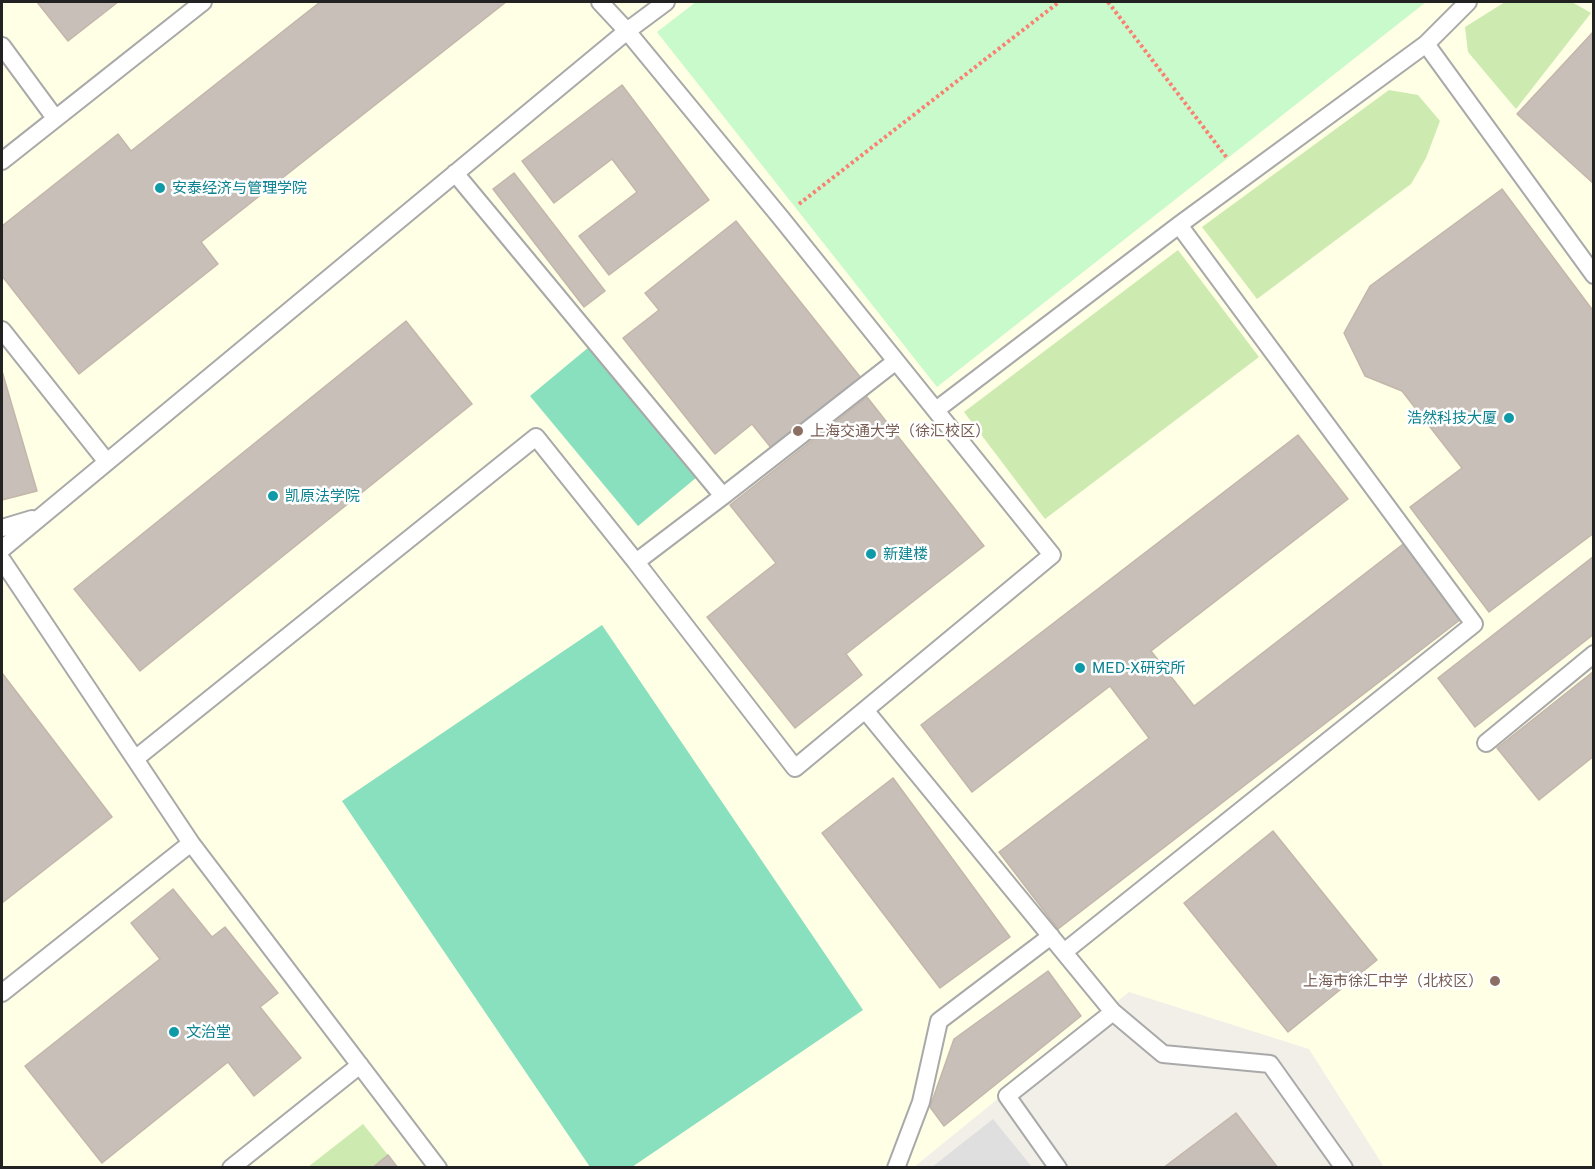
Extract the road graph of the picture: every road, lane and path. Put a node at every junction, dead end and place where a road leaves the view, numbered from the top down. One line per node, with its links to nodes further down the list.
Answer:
1 (203, 2): 10 (lane)
2 (600, 2): 7 (lane)
3 (666, 2): 7 (lane)
4 (1059, 2): 14 (path)
5 (1108, 2): 11 (path)
6 (1468, 2): 8 (lane)
7 (627, 31): 13 (lane); 14 (lane)
8 (1426, 44): 15 (lane); 16 (lane)
9 (2, 46): 10 (lane)
10 (55, 118): 12 (lane)
11 (1227, 158)
12 (2, 161)
13 (455, 173): 20 (lane); 21 (lane)
14 (781, 218): 18 (lane)
15 (1179, 225): 19 (lane); 33 (lane)
16 (1593, 275)
17 (2, 330): 20 (lane)
18 (896, 361): 19 (lane); 21 (lane)
19 (936, 410): 28 (lane)
20 (107, 462): 22 (lane)
21 (723, 496): 26 (lane)
22 (41, 516): 23 (lane); 24 (lane)
23 (2, 528)
24 (2, 549)
25 (2, 560): 30 (lane)
26 (636, 562): 28 (lane); 30 (lane)
27 (1593, 654): 29 (lane)
28 (866, 710): 32 (lane)
29 (1486, 743)
30 (135, 759): 31 (lane)
31 (191, 843): 34 (lane); 36 (lane)
32 (1051, 936): 33 (lane); 39 (lane)
33 (1064, 952): 35 (lane)
34 (2, 993)
35 (1113, 1012): 40 (lane); 41 (lane)
36 (360, 1065): 37 (lane); 38 (lane)
37 (231, 1167)
38 (438, 1167)
39 (896, 1167)
40 (1058, 1167)
41 (1344, 1167)

